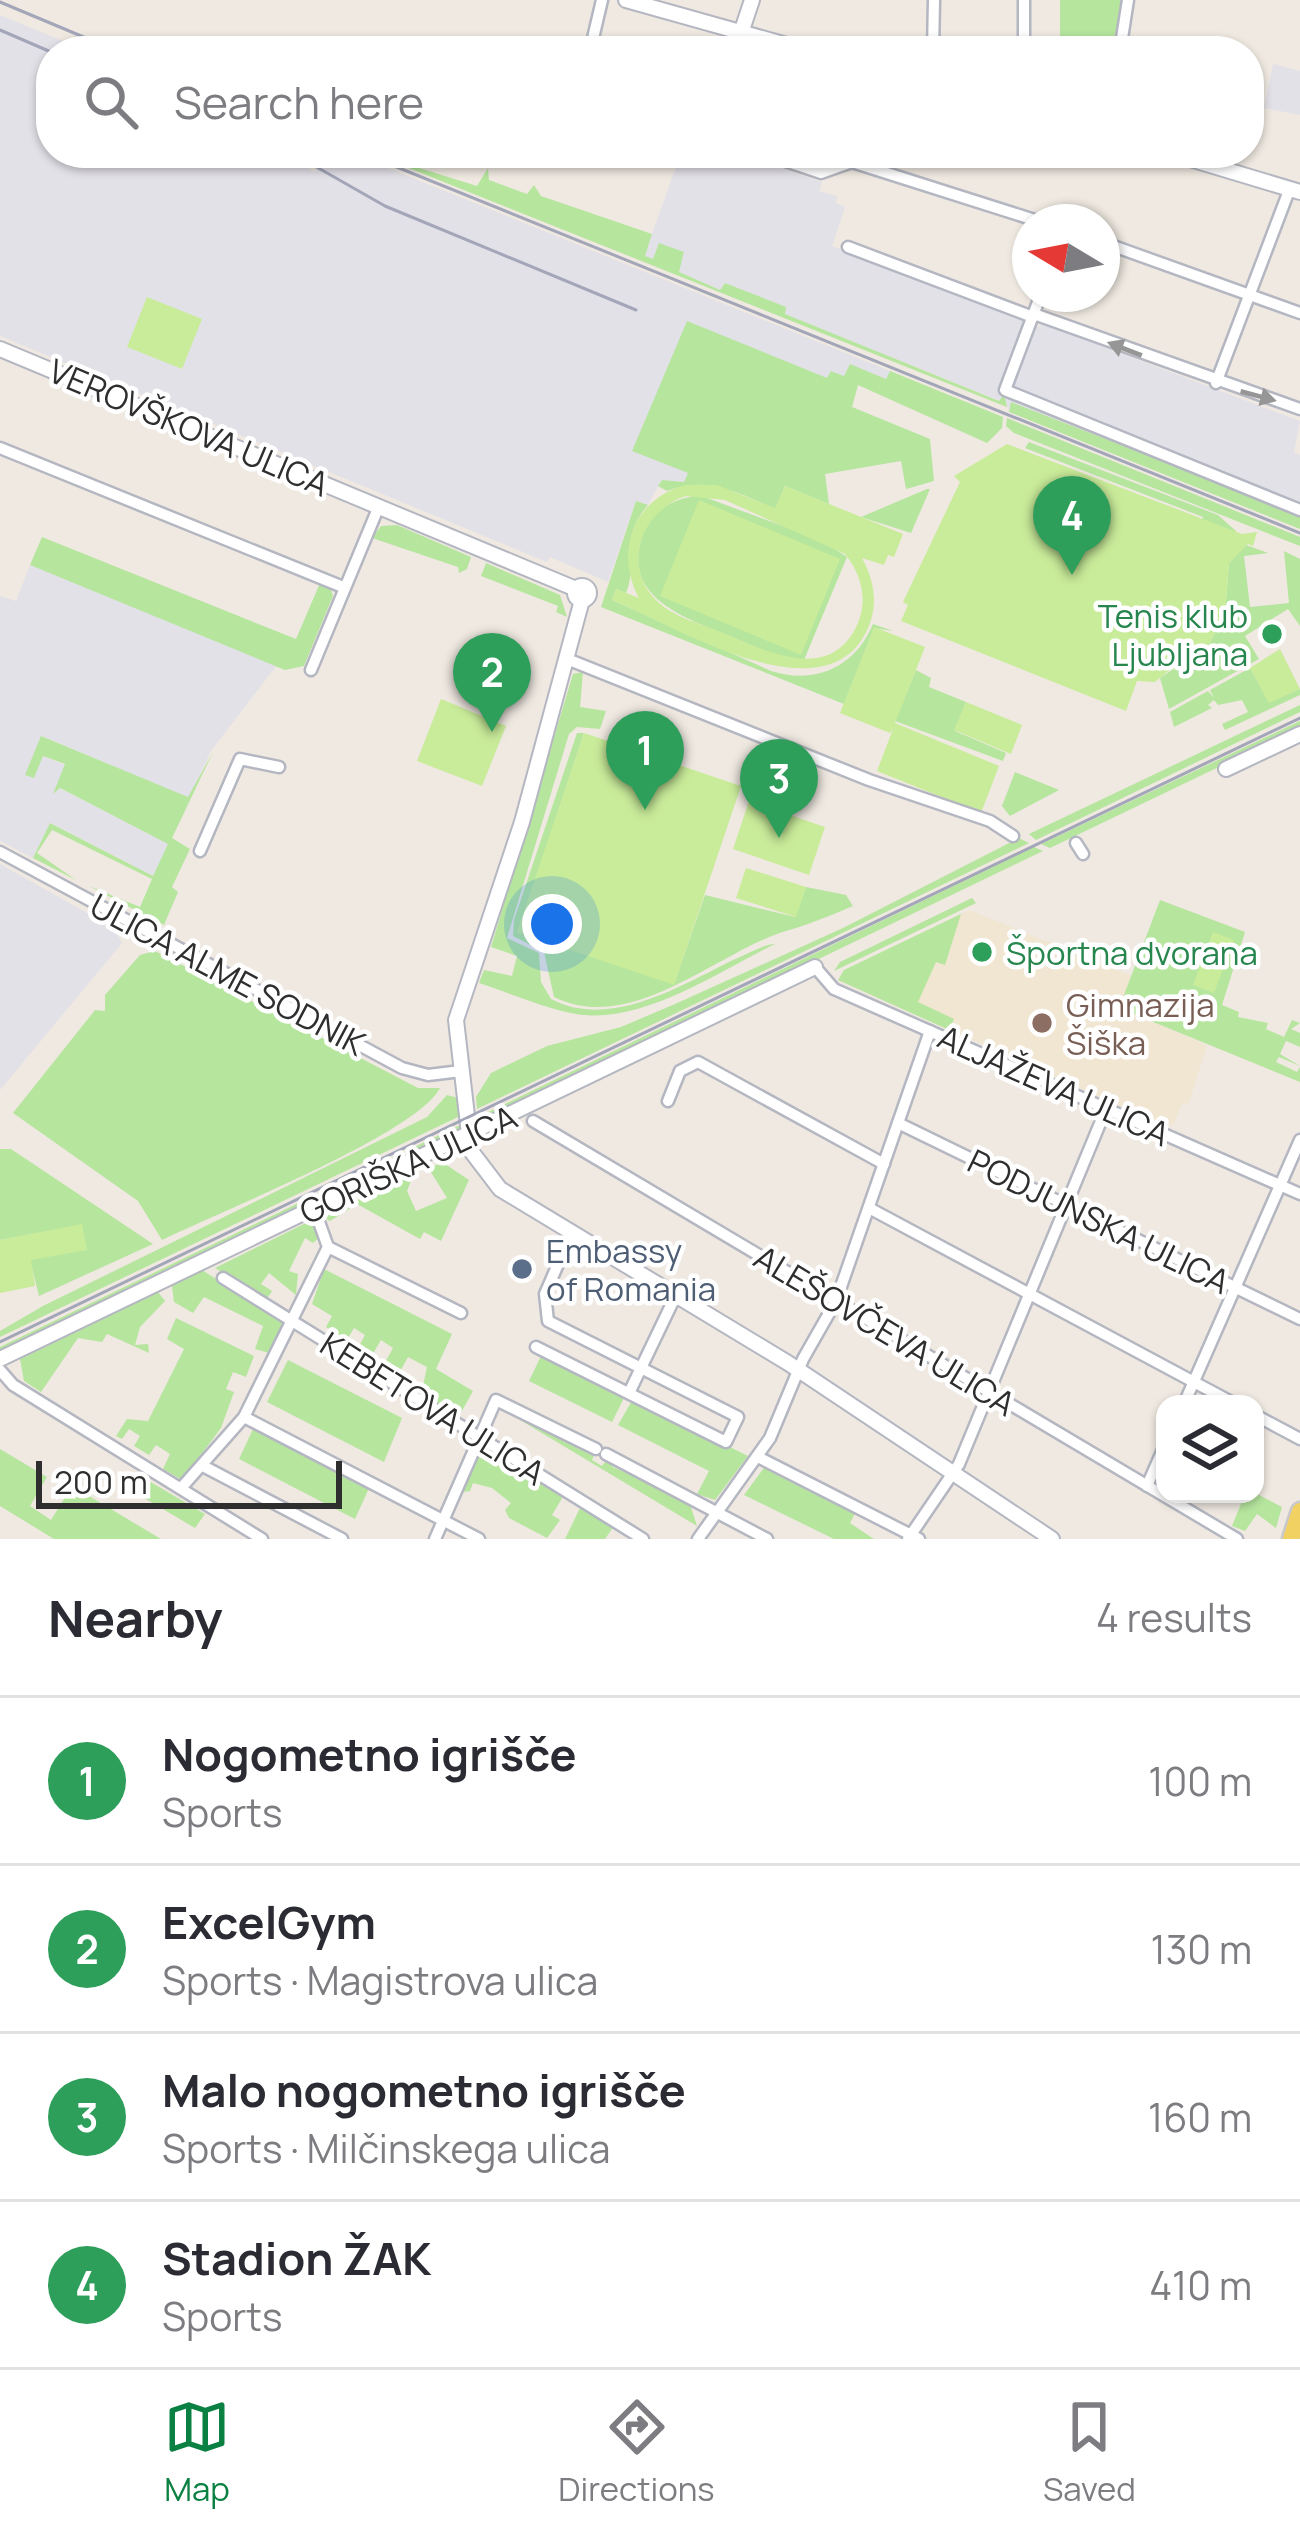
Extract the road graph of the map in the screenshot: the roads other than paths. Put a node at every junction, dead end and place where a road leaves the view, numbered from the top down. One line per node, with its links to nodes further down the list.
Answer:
1 (602, 0): 8 (street)
2 (626, 0): 7 (street)
3 (752, 0): 7 (street)
4 (934, 0): 10 (street)
5 (1024, 0): 11 (street)
6 (1127, 4): 12 (street)
7 (741, 32): 9 (street)
8 (594, 36)
9 (755, 36)
10 (933, 36)
11 (1024, 36)
12 (1122, 36)
13 (806, 168): 14 (street)
14 (835, 168)
15 (871, 168): 18 (street)
16 (1221, 168): 17 (street)
17 (1295, 190): 21 (street)
18 (1012, 213)
19 (848, 247): 24 (street)
20 (1120, 248): 21 (street)
21 (1250, 292): 23 (street); 26 (street)
22 (1035, 312): 24 (street)
23 (1300, 313)
24 (1034, 315): 26 (street, one-way to 24); 30 (street)
25 (0, 349): 29 (street, VEROVŠKOVA ULICA)
26 (1216, 383): 27 (street, one-way to 27)
27 (1300, 409)
28 (0, 448): 31 (street)
29 (379, 506): 31 (street); 32 (street, VEROVŠKOVA ULICA)
30 (1300, 510)
31 (344, 587): 33 (street)
32 (567, 659): 37 (street); 42 (street)
33 (311, 670)
34 (1300, 734): 36 (street)
35 (279, 766): 38 (street)
36 (1226, 770)
37 (1013, 836)
38 (200, 850)
39 (0, 853): 42 (street, ULICA ALME SODNIK)
40 (815, 967): 41 (street, ALJAŽEVA ULICA); 47 (street, GORIŠKA ULICA)
41 (930, 1031): 44 (street, ALJAŽEVA ULICA); 46 (street)
42 (460, 1071): 47 (street)
43 (668, 1101): 49 (street)
44 (1106, 1108): 50 (street, ALJAŽEVA ULICA); 52 (street)
45 (533, 1121): 61 (street, ALEŠOVČEVA ULICA)
46 (898, 1123): 49 (street); 52 (street, PODJUNSKA ULICA)
47 (469, 1136): 53 (street, GORIŠKA ULICA); 55 (street)
48 (1300, 1140): 50 (street)
49 (884, 1164): 54 (street)
50 (1280, 1185): 51 (street, ALJAŽEVA ULICA); 58 (street)
51 (1300, 1194)
52 (1065, 1204): 58 (street, PODJUNSKA ULICA); 59 (street)
53 (314, 1208): 56 (street); 66 (street, GORIŠKA ULICA)
54 (869, 1208): 59 (street); 61 (street)
55 (572, 1232): 60 (street); 67 (street)
56 (328, 1246): 62 (street); 63 (street)
57 (223, 1278): 63 (street, KEBETOVA ULICA)
58 (1235, 1287): 64 (street, PODJUNSKA ULICA); 70 (street)
59 (1028, 1294): 70 (street); 71 (street)
60 (676, 1295): 67 (street); 69 (street)
61 (836, 1301): 69 (street); 71 (street, ALEŠOVČEVA ULICA)
62 (461, 1313)
63 (292, 1319): 75 (street); 77 (street, KEBETOVA ULICA)
64 (1300, 1319)
65 (536, 1347): 72 (street)
66 (0, 1359)
67 (641, 1369): 72 (street); 72 (street)
68 (0, 1370): 84 (street)
69 (799, 1370): 79 (street); 82 (street)
70 (1193, 1382): 73 (street); 74 (street)
71 (988, 1392): 82 (street); 83 (street, ALEŠOVČEVA ULICA)
72 (629, 1393)
73 (1188, 1395)
74 (1218, 1395)
75 (244, 1417): 80 (street); 87 (street)
76 (1264, 1420): 78 (street)
77 (478, 1438): 86 (street); 87 (street); 93 (street, KEBETOVA ULICA)
78 (1300, 1439)
79 (758, 1457): 86 (street); 88 (street)
80 (203, 1466): 84 (street); 90 (street)
81 (1156, 1466): 83 (street)
82 (953, 1471): 88 (street); 96 (street)
83 (1147, 1486): 97 (street, ALEŠOVČEVA ULICA)
84 (182, 1487): 89 (street)
85 (1300, 1511): 98 (main road)
86 (716, 1513): 94 (street); 95 (street)
87 (444, 1521): 91 (street); 92 (street)
88 (913, 1538)
89 (262, 1539)
90 (342, 1539)
91 (435, 1539)
92 (479, 1539)
93 (643, 1539)
94 (698, 1539)
95 (767, 1539)
96 (1051, 1539)
97 (1237, 1539)
98 (1291, 1539)

